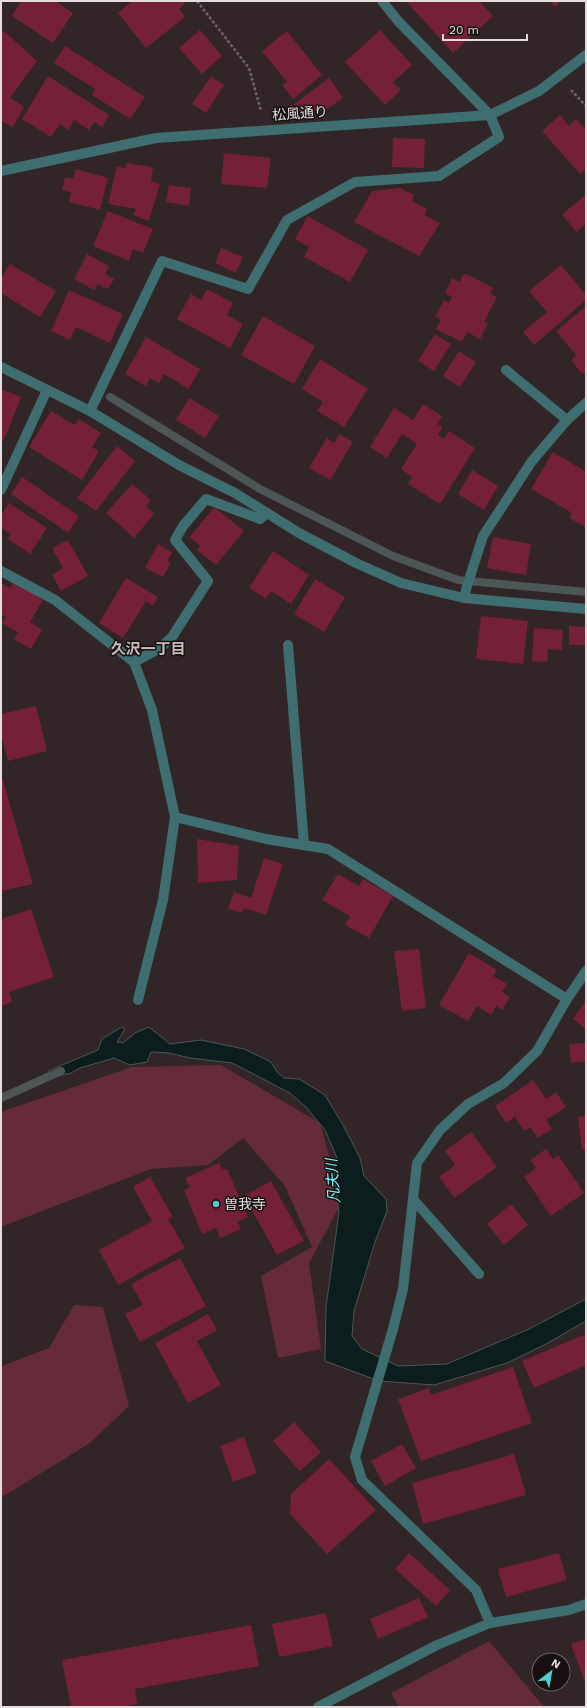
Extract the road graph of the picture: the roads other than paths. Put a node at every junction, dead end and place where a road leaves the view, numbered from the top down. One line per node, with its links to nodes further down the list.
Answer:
1 (382, 1): 3 (street)
2 (586, 55): 3 (street, 松風通り)
3 (490, 115): 4 (street, 松風通り); 9 (street)
4 (1, 171)
5 (1, 367): 7 (street)
6 (506, 370): 10 (street)
7 (47, 390): 9 (street); 11 (street)
8 (586, 403): 10 (street)
9 (90, 411): 12 (street)
10 (566, 420): 14 (street)
11 (1, 490)
12 (267, 513): 14 (street); 17 (street)
13 (1, 571): 17 (street)
14 (464, 598): 15 (street)
15 (586, 609)
16 (288, 645): 19 (street)
17 (134, 662): 18 (street)
18 (176, 817): 19 (street); 22 (street)
19 (304, 845): 21 (street)
20 (586, 971): 21 (street)
21 (567, 999): 23 (street)
22 (138, 1000)
23 (413, 1199): 24 (street); 26 (street)
24 (479, 1274)
25 (586, 1604): 26 (street)
26 (490, 1623): 27 (street)
27 (318, 1707)

